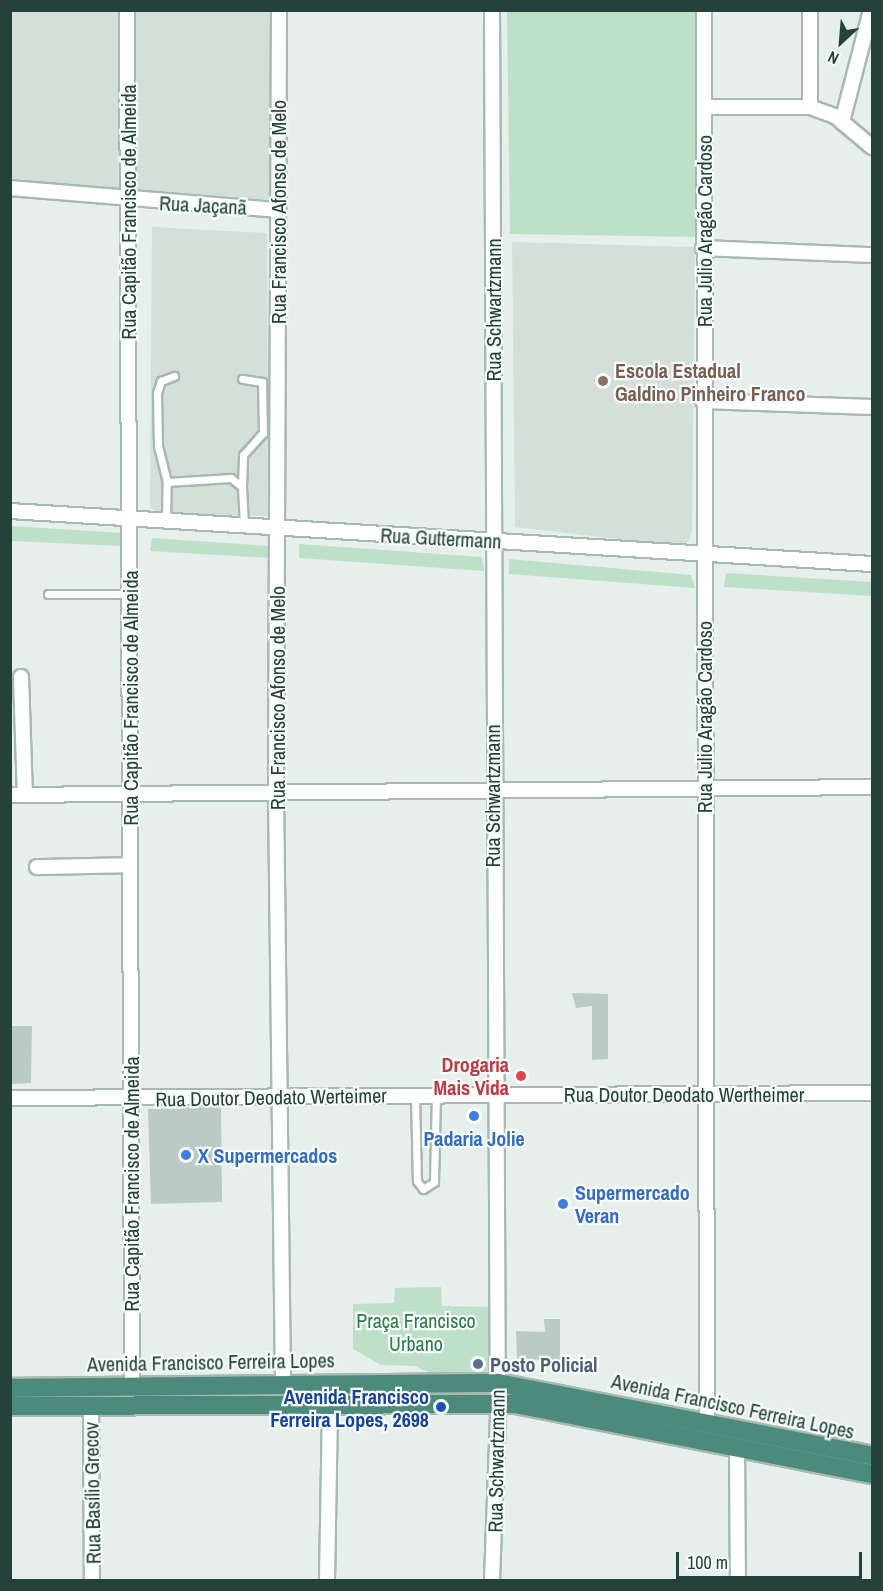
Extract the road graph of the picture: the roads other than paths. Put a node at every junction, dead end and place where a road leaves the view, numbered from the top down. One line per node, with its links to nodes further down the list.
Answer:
1 (127, 10): 12 (street, Rua Capitão Francisco de Almeida)
2 (279, 10): 13 (street, Rua Francisco Afonso de Melo)
3 (492, 10): 27 (street, Rua Schwartzmann)
4 (704, 10): 7 (street, Rua Julio Aragão Cardoso)
5 (810, 10): 8 (street)
6 (871, 10): 9 (street)
7 (705, 107): 8 (street); 14 (street, Rua Julio Aragão Cardoso)
8 (810, 107): 9 (street)
9 (842, 122): 10 (street)
10 (873, 147)
11 (10, 188): 12 (street, Rua Jaçanã)
12 (127, 201): 13 (street, Rua Jaçanã); 23 (street, Rua Capitão Francisco de Almeida)
13 (278, 210): 26 (street, Rua Francisco Afonso de Melo)
14 (703, 248): 15 (street); 18 (street, Rua Julio Aragão Cardoso)
15 (873, 255)
16 (174, 376): 20 (lane)
17 (242, 379): 21 (lane)
18 (703, 401): 19 (street); 28 (street, Rua Julio Aragão Cardoso)
19 (873, 407)
20 (167, 482): 21 (lane); 24 (lane)
21 (242, 487): 25 (lane)
22 (10, 511): 23 (street, Rua Guttermann)
23 (130, 518): 24 (street, Rua Guttermann); 31 (street, Rua Capitão Francisco de Almeida)
24 (166, 520): 25 (street, Rua Guttermann)
25 (244, 526): 26 (street, Rua Guttermann)
26 (279, 528): 27 (street, Rua Guttermann); 35 (street, Rua Francisco Afonso de Melo)
27 (493, 541): 28 (street, Rua Guttermann); 36 (street, Rua Schwartzmann)
28 (704, 557): 29 (street, Rua Guttermann); 34 (street, Rua Julio Aragão Cardoso)
29 (873, 564)
30 (48, 594): 31 (lane)
31 (131, 594): 39 (street, Rua Capitão Francisco de Almeida)
32 (21, 677): 38 (street)
33 (873, 787): 34 (street)
34 (704, 790): 36 (street); 43 (street, Rua Julio Aragão Cardoso)
35 (276, 793): 36 (street); 39 (street); 47 (street, Rua Francisco Afonso de Melo)
36 (491, 793): 46 (street, Rua Schwartzmann)
37 (10, 795): 38 (street)
38 (25, 795): 39 (street)
39 (131, 795): 40 (street, Rua Capitão Francisco de Almeida)
40 (130, 866): 41 (street); 49 (street, Rua Capitão Francisco de Almeida)
41 (37, 867)
42 (873, 1093): 43 (street, Rua Doutor Deodato Wertheimer)
43 (705, 1094): 46 (street, Rua Doutor Deodato Wertheimer); 58 (street, Rua Julio Aragão Cardoso)
44 (415, 1095): 45 (street, Rua Doutor Deodato Werteimer); 45 (lane); 47 (street, Rua Doutor Deodato Werteimer)
45 (436, 1095): 46 (street, Rua Doutor Deodato Werteimer)
46 (495, 1095): 50 (street, Rua Schwartzmann)
47 (281, 1096): 49 (street, Rua Doutor Deodato Werteimer); 52 (street, Rua Francisco Afonso de Melo)
48 (10, 1098): 49 (street, Rua Doutor Deodato Werteimer)
49 (131, 1098): 51 (street, Rua Capitão Francisco de Almeida)
50 (498, 1383): 52 (highway, Avenida Francisco Ferreira Lopes); 54 (street, Rua Schwartzmann); 58 (highway, Avenida Francisco Ferreira Lopes)
51 (132, 1385): 52 (highway, Avenida Francisco Ferreira Lopes); 53 (highway, Avenida Francisco Ferreira Lopes)
52 (284, 1385)
53 (10, 1388)
54 (498, 1402): 55 (highway, Avenida Francisco Ferreira Lopes); 59 (highway, Avenida Francisco Ferreira Lopes); 65 (street, Rua Schwartzmann)
55 (330, 1403): 56 (highway, Avenida Francisco Ferreira Lopes); 64 (street)
56 (91, 1404): 57 (highway, Avenida Francisco Ferreira Lopes); 63 (street, Rua Basílio Grecov)
57 (10, 1406)
58 (707, 1423): 59 (highway); 61 (highway, Avenida Francisco Ferreira Lopes)
59 (714, 1443): 60 (highway, Avenida Francisco Ferreira Lopes)
60 (737, 1449): 62 (highway, Avenida Francisco Ferreira Lopes); 66 (street)
61 (873, 1456)
62 (873, 1474)
63 (92, 1581)
64 (327, 1581)
65 (492, 1581)
66 (738, 1581)

